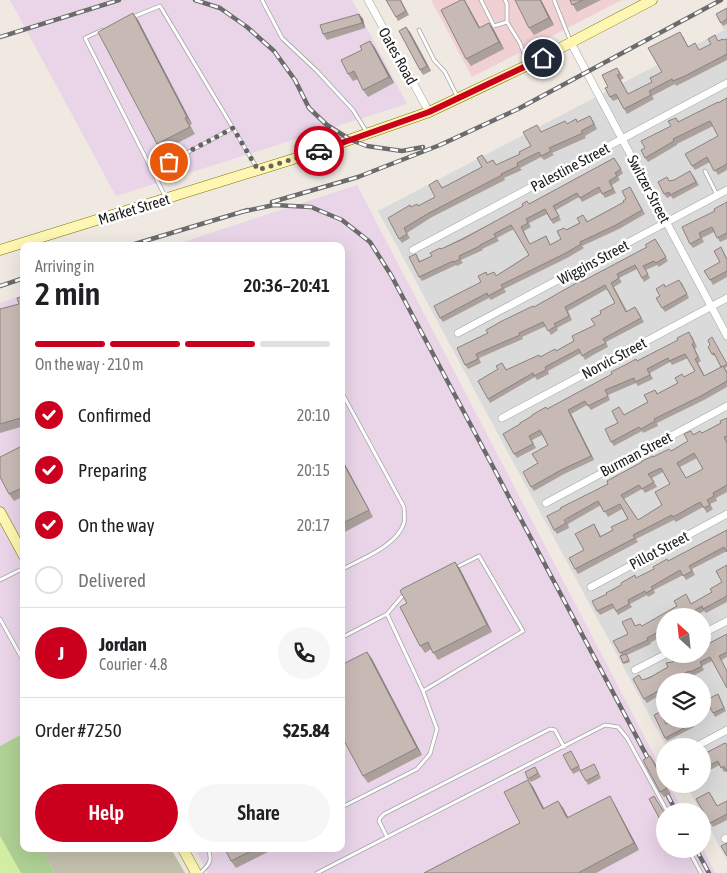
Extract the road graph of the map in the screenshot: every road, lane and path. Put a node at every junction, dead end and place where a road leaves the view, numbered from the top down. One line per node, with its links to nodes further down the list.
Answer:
1 (262, 0): 17 (lane)
2 (368, 0): 15 (street, Oates Road)
3 (481, 0): 8 (lane)
4 (506, 0): 8 (lane)
5 (554, 0): 11 (lane)
6 (645, 2): 11 (main road, Market Street)
7 (127, 20): 16 (lane)
8 (507, 22): 12 (lane)
9 (110, 27): 20 (lane)
10 (419, 30): 14 (lane)
11 (571, 43): 12 (main road, Market Street); 18 (street, Switzer Street)
12 (528, 65): 14 (main road, Market Street)
13 (727, 83): 18 (street, Palestine Street)
14 (458, 99): 15 (main road, Market Street)
15 (429, 112): 17 (main road, Market Street)
16 (233, 128): 19 (lane); 20 (lane)
17 (368, 134): 19 (main road, Market Street)
18 (622, 139): 25 (street, Switzer Street); 29 (street, Palestine Street)
19 (258, 170): 24 (main road, Market Street)
20 (153, 171): 24 (lane)
21 (705, 171): 23 (lane)
22 (727, 190): 23 (street, Wiggins Street)
23 (718, 195): 25 (street, Wiggins Street)
24 (167, 199): 26 (main road, Market Street)
25 (667, 222): 31 (street, Switzer Street); 32 (street, Wiggins Street)
26 (26, 242)
27 (20, 244): 28 (main road, Market Street)
28 (0, 250)
29 (414, 250)
30 (727, 298): 31 (street, Norvic Street)
31 (711, 306): 33 (street, Switzer Street); 36 (street, Norvic Street)
32 (458, 333)
33 (727, 336)
34 (345, 398): 41 (lane)
35 (727, 406): 37 (street, Burman Street)
36 (502, 418)
37 (546, 503)
38 (0, 512): 40 (main road)
39 (727, 514): 45 (street, Pillot Street)
40 (20, 549)
41 (345, 568)
42 (20, 570): 44 (lane)
43 (447, 572): 55 (lane)
44 (0, 580)
45 (590, 587)
46 (406, 591): 47 (lane)
47 (387, 614): 51 (lane); 55 (lane)
48 (0, 619): 52 (lane)
49 (727, 621): 50 (street)
50 (711, 629)
51 (345, 636)
52 (20, 655)
53 (656, 659): 54 (street)
54 (635, 670)
55 (423, 691): 60 (lane)
56 (727, 730): 57 (street)
57 (711, 739)
58 (564, 747): 59 (lane); 61 (lane); 61 (lane)
59 (663, 803)
60 (345, 805)
61 (386, 837): 67 (lane)
62 (185, 852): 65 (main road)
63 (209, 852): 66 (lane)
64 (693, 858): 68 (lane)
65 (196, 873)
66 (200, 873)
67 (317, 873)
68 (701, 873)

